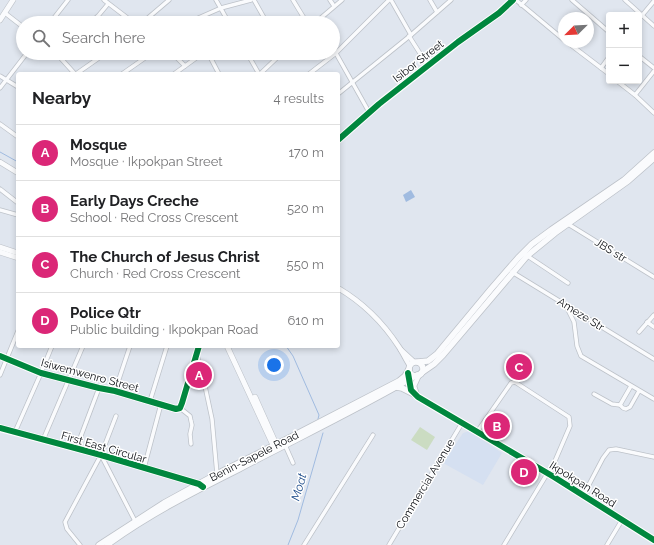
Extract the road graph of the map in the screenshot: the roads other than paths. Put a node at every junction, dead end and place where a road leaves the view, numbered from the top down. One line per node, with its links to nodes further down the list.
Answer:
1 (14, 0): 24 (main road)
2 (68, 0): 26 (street)
3 (104, 0): 18 (street)
4 (169, 0): 29 (street)
5 (216, 0): 21 (street)
6 (252, 0): 21 (street); 32 (street)
7 (293, 0): 33 (street)
8 (330, 0): 20 (street)
9 (342, 0): 20 (street)
10 (390, 0): 40 (street); 42 (street)
11 (430, 0): 22 (street)
12 (450, 0): 22 (street)
13 (514, 0): 19 (street); 57 (street, Isibor Street)
14 (526, 0): 19 (street)
15 (572, 0): 38 (street)
16 (625, 0): 23 (street)
17 (654, 0): 25 (street)
18 (108, 4): 27 (street); 28 (street)
19 (521, 5): 39 (street)
20 (334, 6): 34 (street)
21 (221, 8): 30 (street); 31 (street)
22 (437, 12): 40 (street)
23 (639, 12)
24 (5, 13): 35 (main road); 36 (street)
25 (642, 15): 37 (street)
26 (55, 16)
27 (98, 16)
28 (124, 16)
29 (150, 16)
30 (203, 16)
31 (225, 16)
32 (262, 16)
33 (303, 16)
34 (323, 16)
35 (0, 20)
36 (16, 22)
37 (654, 26)
38 (606, 29)
39 (558, 35)
40 (410, 36): 57 (street); 71 (street)
41 (575, 48): 58 (street)
42 (340, 49)
43 (642, 59): 59 (street)
44 (22, 60): 70 (street)
45 (63, 60): 60 (street)
46 (96, 60): 61 (street)
47 (142, 60): 62 (street)
48 (179, 60): 56 (street)
49 (193, 60): 56 (street)
50 (212, 60): 64 (street)
51 (251, 60): 65 (street)
52 (275, 60): 66 (street)
53 (327, 60): 67 (street)
54 (340, 60): 71 (street)
55 (606, 61): 58 (street)
56 (185, 66): 63 (street)
57 (428, 66): 77 (street, Isibor Street)
58 (601, 68): 68 (street)
59 (654, 69): 76 (street)
60 (73, 72)
61 (78, 72)
62 (125, 72)
63 (177, 72)
64 (218, 72)
65 (259, 72)
66 (262, 72)
67 (312, 72)
68 (606, 72)
69 (0, 76): 70 (street)
70 (6, 80): 73 (street); 74 (street)
71 (352, 83): 75 (street); 77 (street)
72 (621, 84): 76 (street)
73 (16, 86)
74 (0, 88)
75 (340, 92)
76 (635, 95): 78 (street)
77 (369, 112): 81 (street, Isibor Street)
78 (654, 113)
79 (0, 124): 80 (street)
80 (16, 136)
81 (340, 138)
82 (654, 153): 94 (highway)
83 (654, 158): 90 (highway)
84 (0, 162): 85 (street)
85 (16, 172)
86 (0, 189): 87 (street)
87 (16, 201)
88 (0, 210): 89 (street)
89 (16, 215)
90 (568, 224): 94 (highway); 97 (street, JBS str)
91 (0, 247): 92 (main road)
92 (16, 251)
93 (0, 252): 95 (main road)
94 (525, 254): 96 (highway); 98 (street)
95 (16, 257)
96 (510, 270): 100 (street, Ameze Str); 117 (highway, Benin-Sapele Road); 119 (highway, Benin-Sapele Road)
97 (654, 277)
98 (568, 284)
99 (340, 289): 117 (street)
100 (566, 305): 116 (street, Ameze Str); 123 (street)
101 (654, 315): 102 (street)
102 (647, 322): 103 (street); 104 (street)
103 (654, 327)
104 (639, 332)
105 (16, 336): 115 (street)
106 (51, 348): 118 (street)
107 (82, 348): 121 (street)
108 (129, 348): 126 (street)
109 (166, 348): 131 (street)
110 (198, 348): 113 (street)
111 (228, 348): 143 (main road)
112 (231, 348): 143 (main road)
113 (196, 354): 134 (street); 150 (street)
114 (0, 356): 115 (street, Isiwemwenro Street)
115 (6, 359): 118 (street, Isiwemwenro Street); 120 (street)
116 (654, 359)
117 (412, 367): 119 (highway); 119 (highway); 122 (street); 143 (highway, Benin-Sapele Road)
118 (42, 374): 121 (street, Isiwemwenro Street); 138 (street)
119 (419, 374): 122 (highway, Benin-Sapele Road); 129 (street)
120 (0, 375)
121 (69, 380): 125 (street, Isiwemwenro Street); 141 (street)
122 (408, 380): 124 (highway, Benin-Sapele Road); 129 (street)
123 (631, 386): 127 (street); 133 (street)
124 (396, 387): 129 (highway); 144 (highway, Benin-Sapele Road)
125 (99, 388): 126 (street, Isiwemwenro Street); 145 (street)
126 (115, 391): 131 (street, Isiwemwenro Street)
127 (639, 391): 130 (street); 133 (street)
128 (594, 394): 133 (street)
129 (416, 395): 136 (street, Ikpokpan Road)
130 (654, 399)
131 (150, 402): 132 (street, Isiwemwenro Street)
132 (161, 404): 134 (street, Isiwemwenro Street); 149 (street)
133 (620, 404)
134 (178, 408): 142 (street)
135 (116, 416): 146 (street)
136 (462, 423): 139 (street, Ikpokpan Road); 161 (street, Commercial Avenue)
137 (0, 428): 138 (street, First East Circular)
138 (15, 432): 141 (street, First East Circular)
139 (477, 432): 151 (street, Ikpokpan Road); 151 (street)
140 (373, 435): 160 (street)
141 (43, 440): 145 (street, First East Circular)
142 (191, 444)
143 (275, 444): 150 (highway, Benin-Sapele Road)
144 (285, 445): 148 (street); 152 (highway, Benin-Sapele Road)
145 (76, 449): 146 (street, First East Circular)
146 (101, 455): 149 (street, First East Circular); 155 (street); 157 (street)
147 (654, 457): 153 (street)
148 (293, 463)
149 (144, 468): 152 (street, First East Circular)
150 (217, 474): 152 (highway, Benin-Sapele Road)
151 (548, 474): 153 (street, Ikpokpan Road); 162 (street)
152 (201, 485): 155 (highway, Benin-Sapele Road); 159 (highway, Benin-Sapele Road)
153 (583, 496): 154 (street, Ikpokpan Road)
154 (622, 520): 156 (street, Ikpokpan Road); 163 (street)
155 (135, 521): 158 (highway, Benin-Sapele Road)
156 (654, 540)
157 (80, 545)
158 (100, 545)
159 (107, 545)
160 (304, 545)
161 (389, 545)
162 (504, 545)
163 (608, 545)

